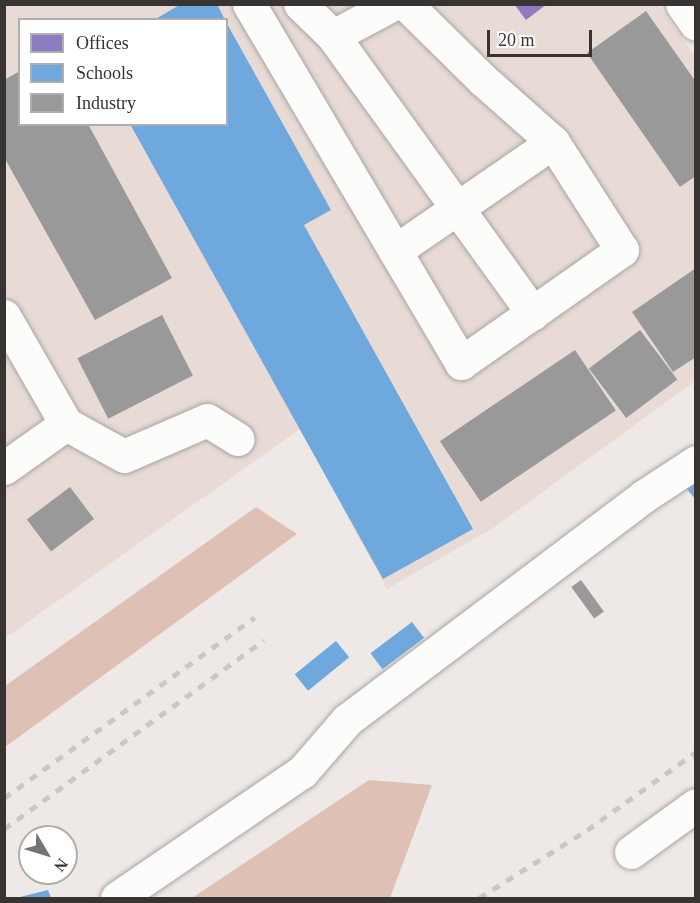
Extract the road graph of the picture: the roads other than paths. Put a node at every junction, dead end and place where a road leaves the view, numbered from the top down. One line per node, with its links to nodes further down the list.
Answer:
1 (249, 4): 10 (lane)
2 (300, 4): 7 (lane)
3 (393, 4): 7 (lane)
4 (406, 4): 8 (lane)
5 (682, 4): 6 (lane)
6 (696, 24)
7 (333, 36): 9 (lane)
8 (553, 142): 9 (lane); 11 (lane)
9 (457, 208): 10 (lane); 11 (lane)
10 (394, 251): 11 (lane)
11 (533, 312)
12 (4, 316): 13 (lane)
13 (66, 424): 14 (lane); 16 (lane)
14 (238, 439)
15 (696, 462): 19 (lane)
16 (4, 468)
17 (696, 805): 18 (lane)
18 (631, 852)
19 (117, 898)

